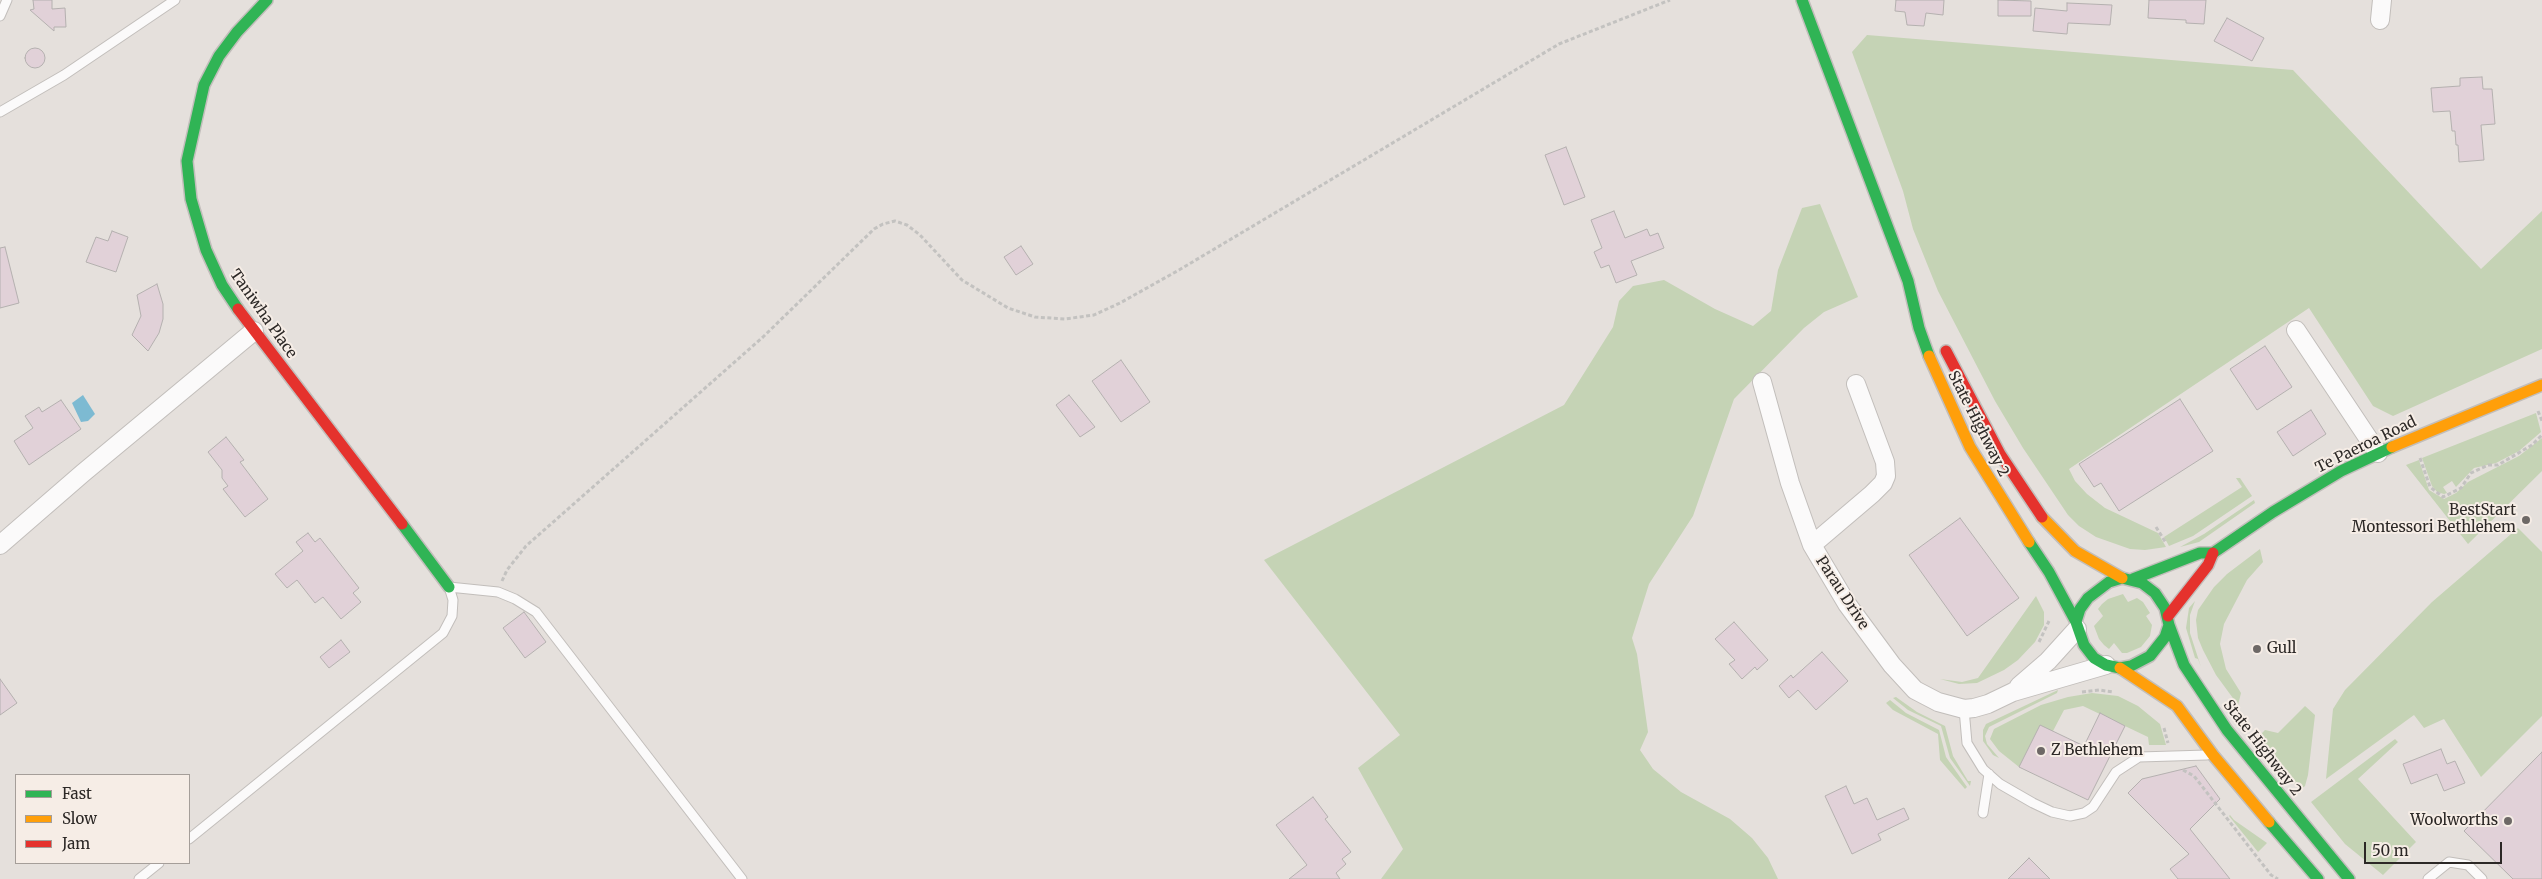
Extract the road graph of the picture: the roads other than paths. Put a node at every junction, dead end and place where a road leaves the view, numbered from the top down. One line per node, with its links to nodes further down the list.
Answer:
1 (8, 0): 6 (lane)
2 (175, 0): 8 (lane)
3 (267, 0): 12 (main road, Taniwha Place)
4 (1802, 0): 9 (main road, State Highway 2)
5 (2382, 0): 7 (street)
6 (0, 16)
7 (2380, 20)
8 (0, 112)
9 (1908, 281): 10 (main road, State Highway 2); 24 (main road, State Highway 2)
10 (1927, 313)
11 (2296, 330): 17 (street)
12 (254, 331): 18 (street); 22 (main road, Taniwha Place)
13 (1940, 338): 21 (main road, State Highway 2)
14 (1762, 382): 19 (street, Parau Drive)
15 (1856, 384): 19 (street)
16 (2542, 385): 17 (main road, Te Paeroa Road)
17 (2378, 453): 20 (main road, Te Paeroa Road)
18 (0, 545)
19 (1812, 545): 27 (street, Parau Drive)
20 (2213, 553): 21 (main road, Te Paeroa Road); 23 (main road, Te Paeroa Road)
21 (2128, 578): 23 (main road); 24 (main road)
22 (449, 587): 31 (lane); 34 (lane)
23 (2168, 621): 25 (main road); 36 (main road, State Highway 2)
24 (2076, 625): 25 (main road); 26 (street, Parau Drive)
25 (2113, 667): 26 (street, Parau Drive); 28 (main road)
26 (2013, 692): 27 (street, Parau Drive)
27 (1964, 709): 29 (lane)
28 (2213, 755): 29 (lane); 35 (main road)
29 (1989, 774): 30 (lane)
30 (1983, 813)
31 (190, 837)
32 (158, 864): 33 (lane)
33 (139, 879)
34 (742, 879)
35 (2318, 879)
36 (2349, 879)
37 (2428, 879): 38 (lane)
38 (2482, 879)

